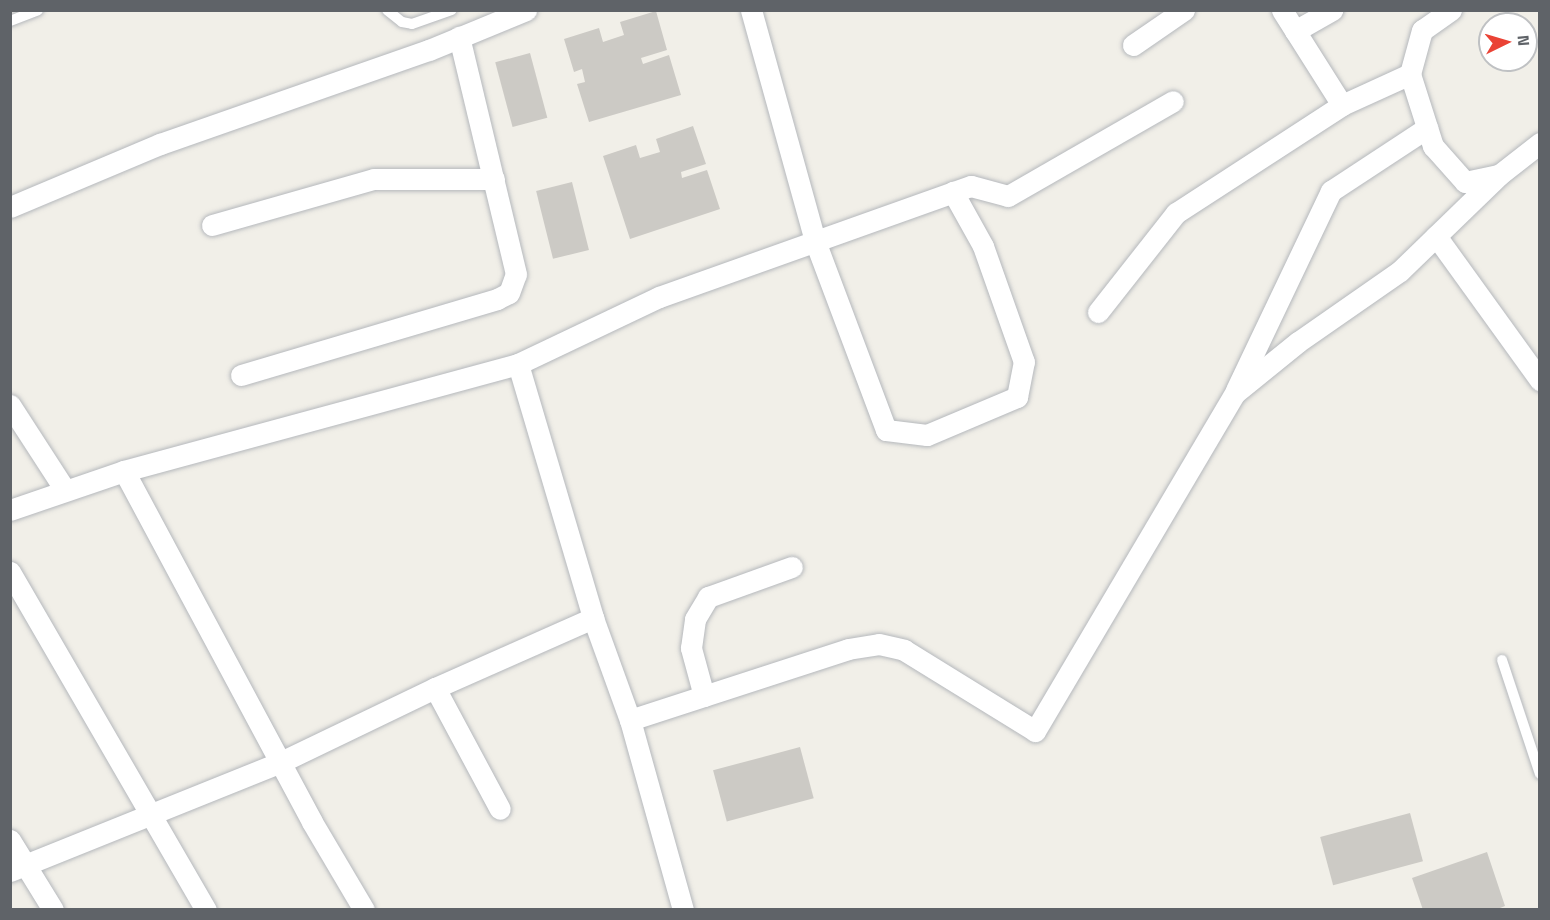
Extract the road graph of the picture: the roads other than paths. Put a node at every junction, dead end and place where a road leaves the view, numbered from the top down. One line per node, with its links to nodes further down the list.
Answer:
1 (38, 10): 10 (lane)
2 (387, 10): 3 (lane)
3 (452, 10)
4 (526, 10): 12 (street)
5 (751, 10): 25 (street)
6 (1184, 10): 13 (street)
7 (1282, 10): 11 (street)
8 (1332, 10): 11 (street)
9 (1451, 10): 14 (street)
10 (10, 21)
11 (1295, 31): 16 (street)
12 (459, 37): 20 (street); 22 (street)
13 (1133, 45)
14 (1410, 74): 16 (street); 17 (street)
15 (1173, 102): 21 (street)
16 (1342, 105): 26 (street)
17 (1427, 128): 19 (street); 30 (street)
18 (1539, 143): 19 (street)
19 (1499, 175): 24 (street)
20 (494, 179): 23 (street); 28 (street)
21 (953, 192): 25 (street); 25 (street)
22 (10, 207)
23 (212, 225)
24 (1436, 236): 29 (street); 30 (street)
25 (815, 241): 27 (street)
26 (1098, 312)
27 (518, 364): 32 (street); 37 (street)
28 (241, 375)
29 (1539, 380)
30 (1230, 403): 40 (street)
31 (10, 405): 33 (street)
32 (124, 471): 33 (street); 42 (street)
33 (65, 490): 34 (street)
34 (10, 510)
35 (792, 567): 40 (street)
36 (10, 572): 45 (street)
37 (593, 618): 39 (street); 41 (street)
38 (1502, 660): 43 (lane)
39 (435, 688): 42 (street); 44 (street)
40 (704, 696): 41 (street)
41 (630, 720): 51 (street)
42 (281, 762): 45 (street); 50 (street)
43 (1539, 774)
44 (500, 809)
45 (154, 815): 47 (street); 49 (street)
46 (10, 840): 47 (street)
47 (18, 868): 48 (street)
48 (53, 909)
49 (206, 909)
50 (364, 909)
51 (683, 909)

